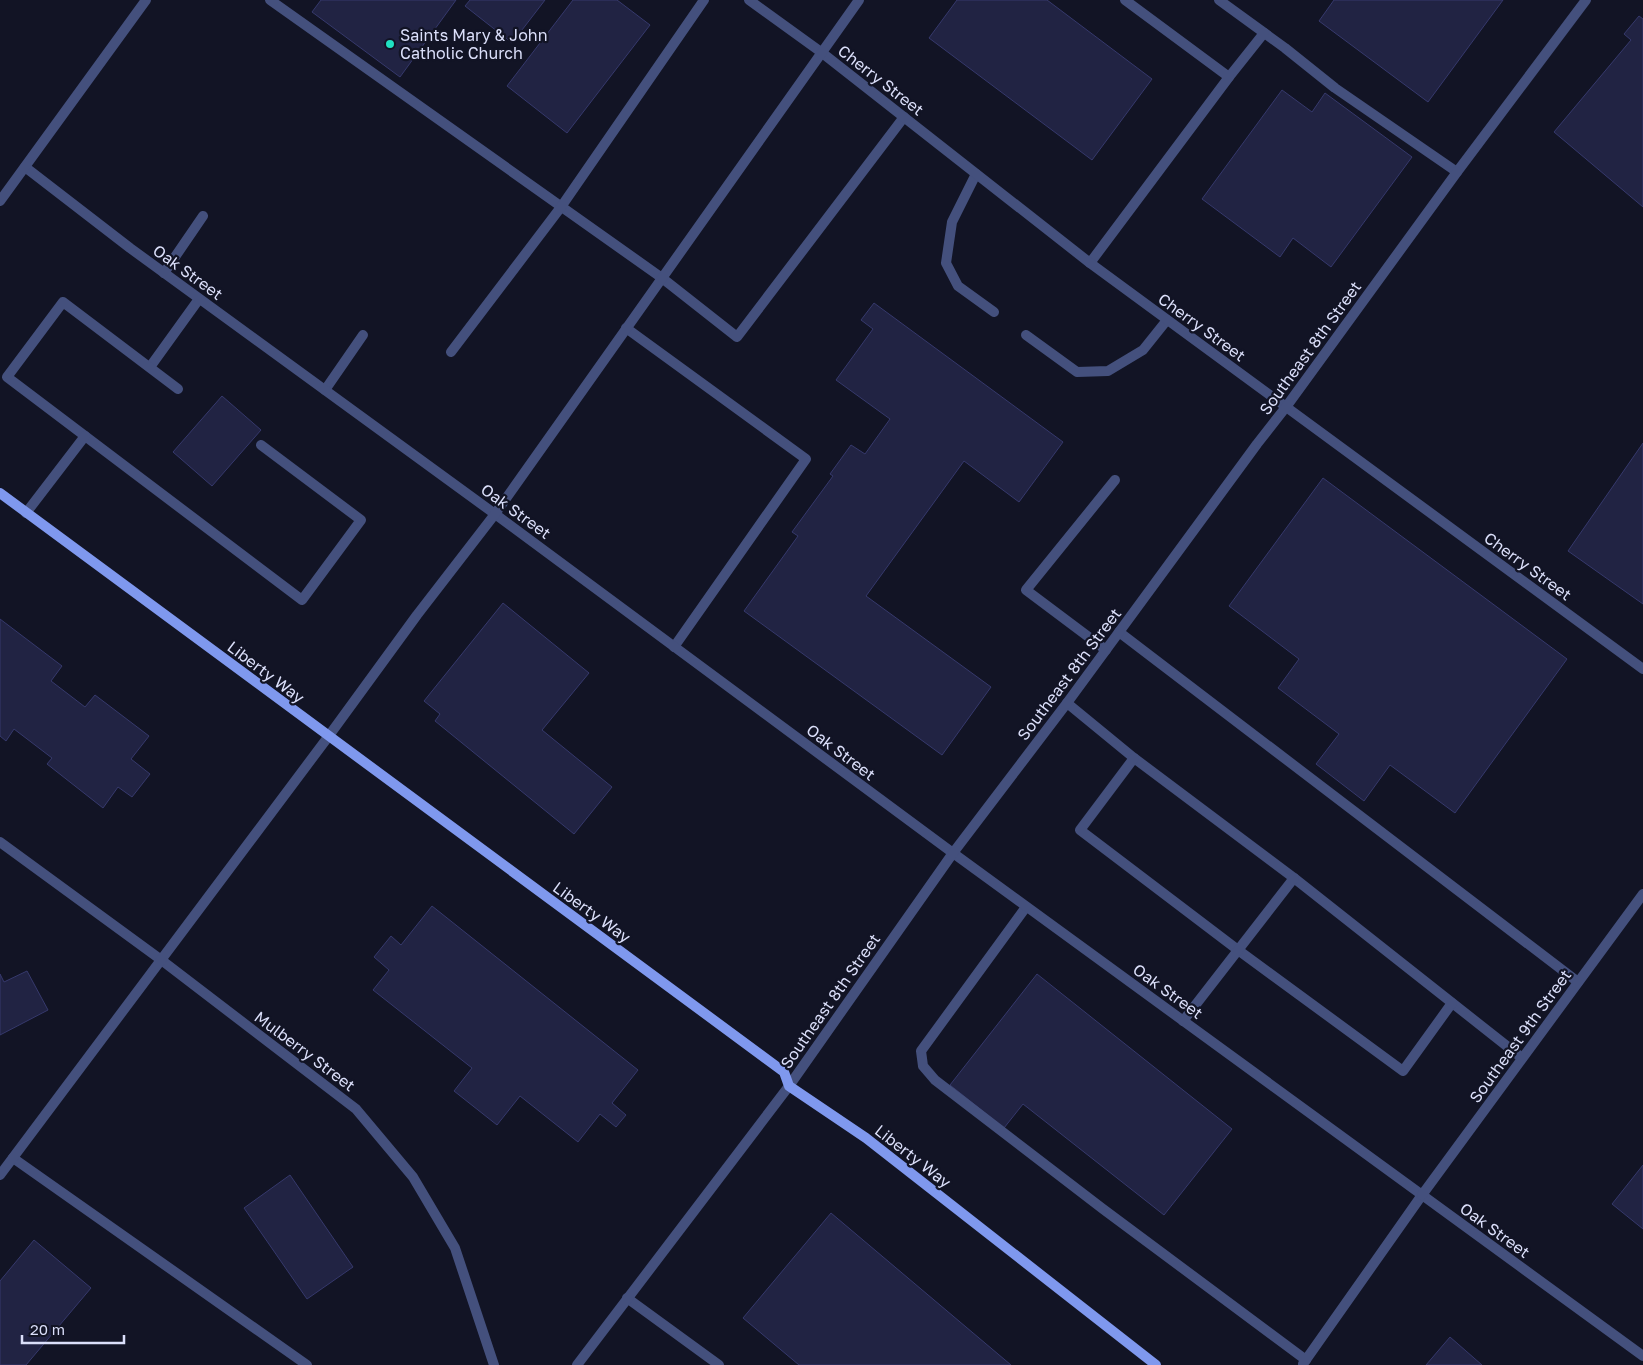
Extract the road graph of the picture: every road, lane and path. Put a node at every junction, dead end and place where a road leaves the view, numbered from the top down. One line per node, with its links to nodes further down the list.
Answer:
1 (146, 0): 13 (street)
2 (270, 0): 17 (street)
3 (704, 0): 17 (street)
4 (749, 0): 10 (street, Cherry Street)
5 (859, 0): 10 (street)
6 (1125, 0): 11 (street)
7 (1219, 0): 9 (street)
8 (1586, 0): 14 (street, Southeast 8th Street)
9 (1264, 33): 11 (street); 14 (street)
10 (821, 52): 12 (street, Cherry Street); 21 (street)
11 (1229, 77): 19 (street)
12 (904, 117): 15 (street, Cherry Street); 21 (street)
13 (25, 167): 16 (street); 20 (street, Oak Street)
14 (1456, 172): 32 (street, Southeast 8th Street)
15 (976, 174): 19 (street, Cherry Street); 23 (street)
16 (0, 202)
17 (561, 206): 21 (street); 28 (street)
18 (203, 216): 20 (street)
19 (1090, 263): 24 (street, Cherry Street)
20 (164, 273): 22 (street, Oak Street)
21 (662, 278): 25 (street)
22 (199, 299): 29 (street); 31 (street, Oak Street)
23 (994, 312)
24 (1167, 320): 27 (street); 32 (street, Cherry Street)
25 (626, 328): 38 (street); 40 (street)
26 (363, 335): 31 (street)
27 (1026, 336)
28 (452, 352)
29 (150, 367): 30 (street); 33 (street)
30 (178, 389)
31 (325, 390): 38 (street, Oak Street)
32 (1286, 407): 39 (street, Southeast 8th Street); 42 (street, Cherry Street)
33 (85, 436): 34 (street); 37 (street)
34 (261, 445)
35 (1115, 480): 41 (street)
36 (0, 493): 37 (street, Liberty Way)
37 (26, 512): 44 (street, Liberty Way)
38 (495, 514): 40 (street, Oak Street); 44 (street)
39 (1119, 632): 41 (street, Southeast 8th Street); 53 (street)
40 (674, 647): 47 (street, Oak Street)
41 (1106, 650): 43 (street, Southeast 8th Street)
42 (1643, 669)
43 (1067, 703): 45 (street); 47 (street, Southeast 8th Street)
44 (328, 737): 52 (street); 57 (street, Liberty Way)
45 (1134, 758): 48 (street); 51 (street)
46 (0, 842): 52 (street, Mulberry Street)
47 (953, 853): 50 (street, Oak Street); 57 (street, Southeast 8th Street)
48 (1294, 878): 51 (street); 54 (street)
49 (1643, 894): 53 (street, Southeast 9th Street)
50 (1026, 907): 55 (street, Oak Street); 63 (street)
51 (1238, 950): 54 (street); 55 (street)
52 (160, 959): 58 (street); 65 (street, Mulberry Street)
53 (1578, 982): 56 (street, Southeast 9th Street)
54 (1452, 1003): 56 (street)
55 (1184, 1021): 60 (street, Oak Street)
56 (1522, 1058): 60 (street, Southeast 9th Street)
57 (789, 1086): 61 (street, Southeast 8th Street); 68 (street, Liberty Way)
58 (12, 1158): 59 (street); 64 (street)
59 (0, 1175)
60 (1422, 1195): 62 (street, Oak Street); 63 (street, Southeast 9th Street)
61 (627, 1298): 66 (street, Southeast 8th Street); 67 (street)
62 (1643, 1356)
63 (1304, 1362)
64 (307, 1365)
65 (494, 1365)
66 (577, 1365)
67 (719, 1365)
68 (1156, 1365)

